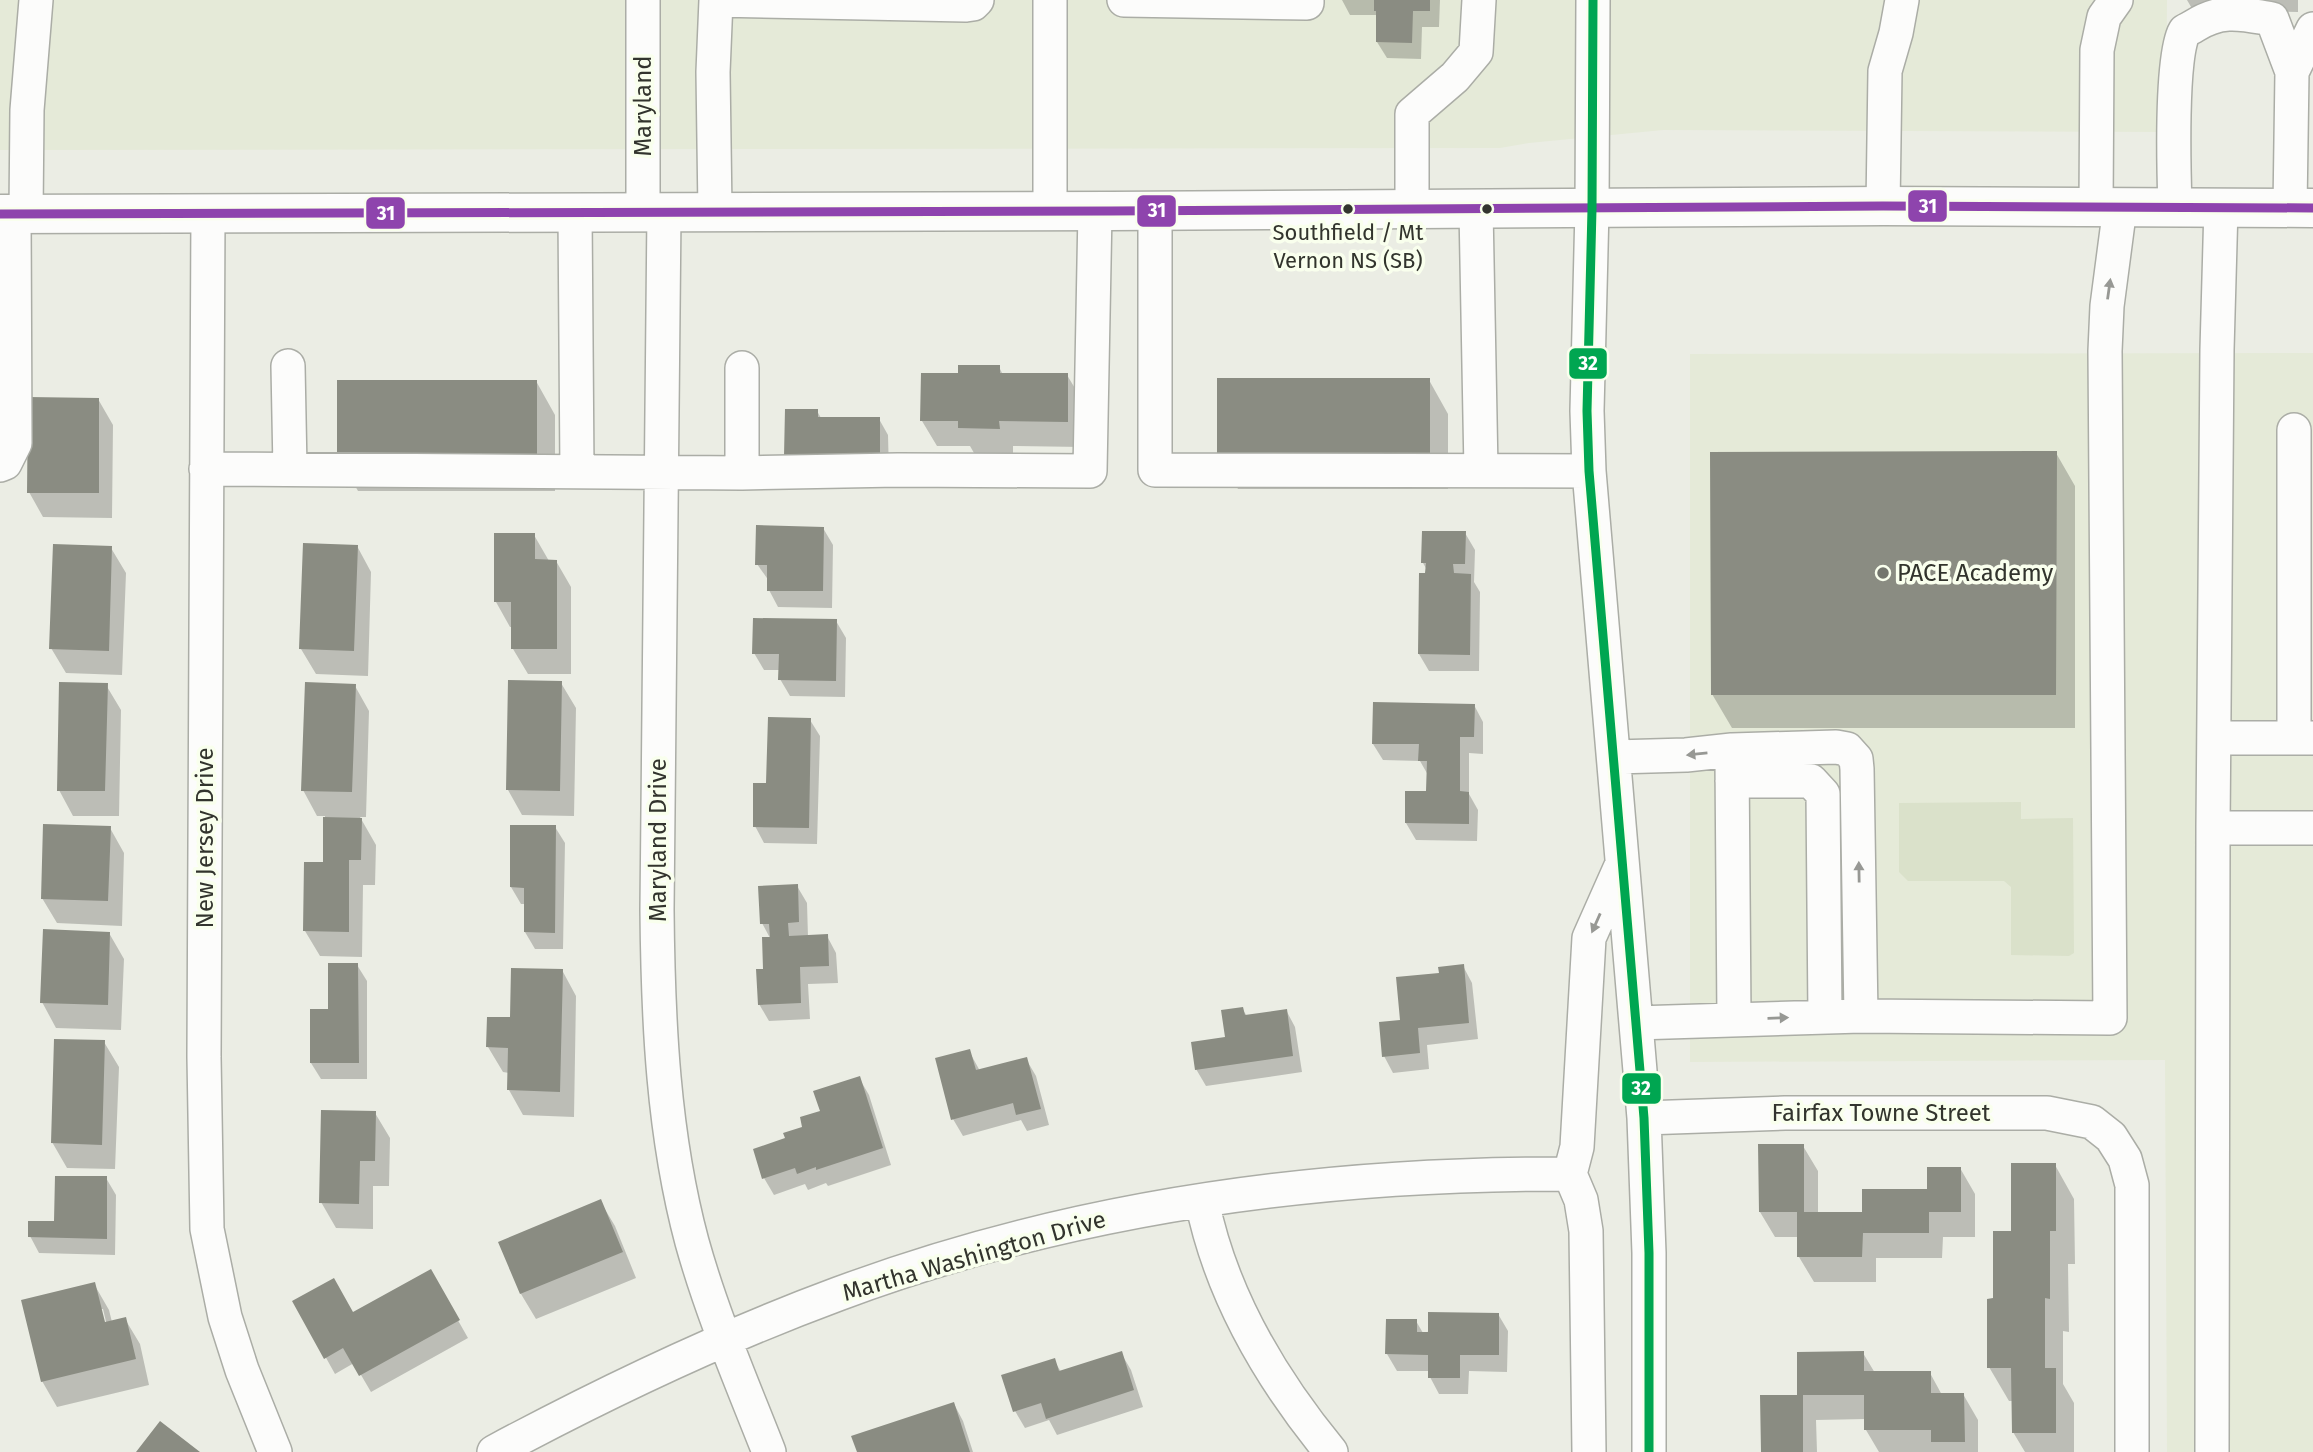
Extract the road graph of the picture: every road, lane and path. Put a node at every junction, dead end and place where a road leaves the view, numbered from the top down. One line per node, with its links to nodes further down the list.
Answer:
1 (36, 0): 32 (street)
2 (643, 0): 28 (street, Maryland)
3 (716, 0): 12 (street); 29 (street)
4 (977, 0): 14 (street)
5 (1050, 0): 25 (street)
6 (1124, 0): 13 (street)
7 (1307, 0): 13 (street)
8 (1479, 0): 22 (street)
9 (1593, 0): 24 (street)
10 (1902, 0): 17 (street)
11 (2116, 0): 18 (street)
12 (803, 1): 14 (street)
13 (1219, 1)
14 (887, 2)
15 (2313, 29): 16 (street)
16 (2292, 72): 19 (street); 21 (street)
17 (1883, 206): 18 (main road); 24 (main road)
18 (2108, 207): 19 (main road); 51 (street, one-way to 18)
19 (2175, 207): 20 (main road)
20 (2221, 207): 21 (main road); 44 (street)
21 (2302, 208)
22 (1412, 209): 23 (main road); 27 (main road)
23 (1476, 209): 24 (main road); 39 (street)
24 (1592, 209): 41 (street)
25 (1050, 211): 26 (main road); 29 (main road)
26 (1094, 211): 27 (main road); 43 (street)
27 (1156, 211): 39 (street)
28 (653, 212): 29 (main road); 31 (main road); 42 (street, Maryland Drive)
29 (715, 212)
30 (208, 213): 31 (main road); 32 (main road); 37 (street, New Jersey Drive)
31 (575, 213): 40 (street)
32 (13, 214): 36 (street)
33 (288, 366): 38 (street)
34 (742, 368): 43 (street)
35 (2294, 430): 45 (street)
36 (0, 465)
37 (206, 469): 38 (street); 60 (street, New Jersey Drive)
38 (290, 469): 40 (street)
39 (1481, 470): 41 (street)
40 (577, 471): 42 (street)
41 (1589, 471): 46 (street)
42 (661, 472): 43 (street); 58 (street, Maryland Drive)
43 (741, 473)
44 (2215, 737): 45 (street); 48 (street)
45 (2303, 737)
46 (1615, 757): 47 (street, one-way to 46); 50 (street)
47 (1732, 766): 51 (street, one-way to 47); 52 (street); 53 (street)
48 (2213, 828): 49 (street); 59 (street)
49 (2313, 828)
50 (1624, 861): 54 (street); 56 (street, one-way to 56)
51 (1861, 1016): 52 (street)
52 (1825, 1017): 53 (street, one-way to 52)
53 (1734, 1020): 54 (street)
54 (1636, 1023): 55 (street)
55 (1644, 1118): 65 (street); 66 (street, Fairfax Towne Street)
56 (1570, 1174): 57 (street, Martha Washington Drive); 64 (street)
57 (1202, 1200): 58 (street, Martha Washington Drive); 63 (street)
58 (725, 1339): 61 (street, Martha Washington Drive); 62 (street, Maryland Drive)
59 (2214, 1449)
60 (275, 1452)
61 (494, 1452)
62 (769, 1452)
63 (1331, 1452)
64 (1589, 1452)
65 (1649, 1452)
66 (2132, 1452)

